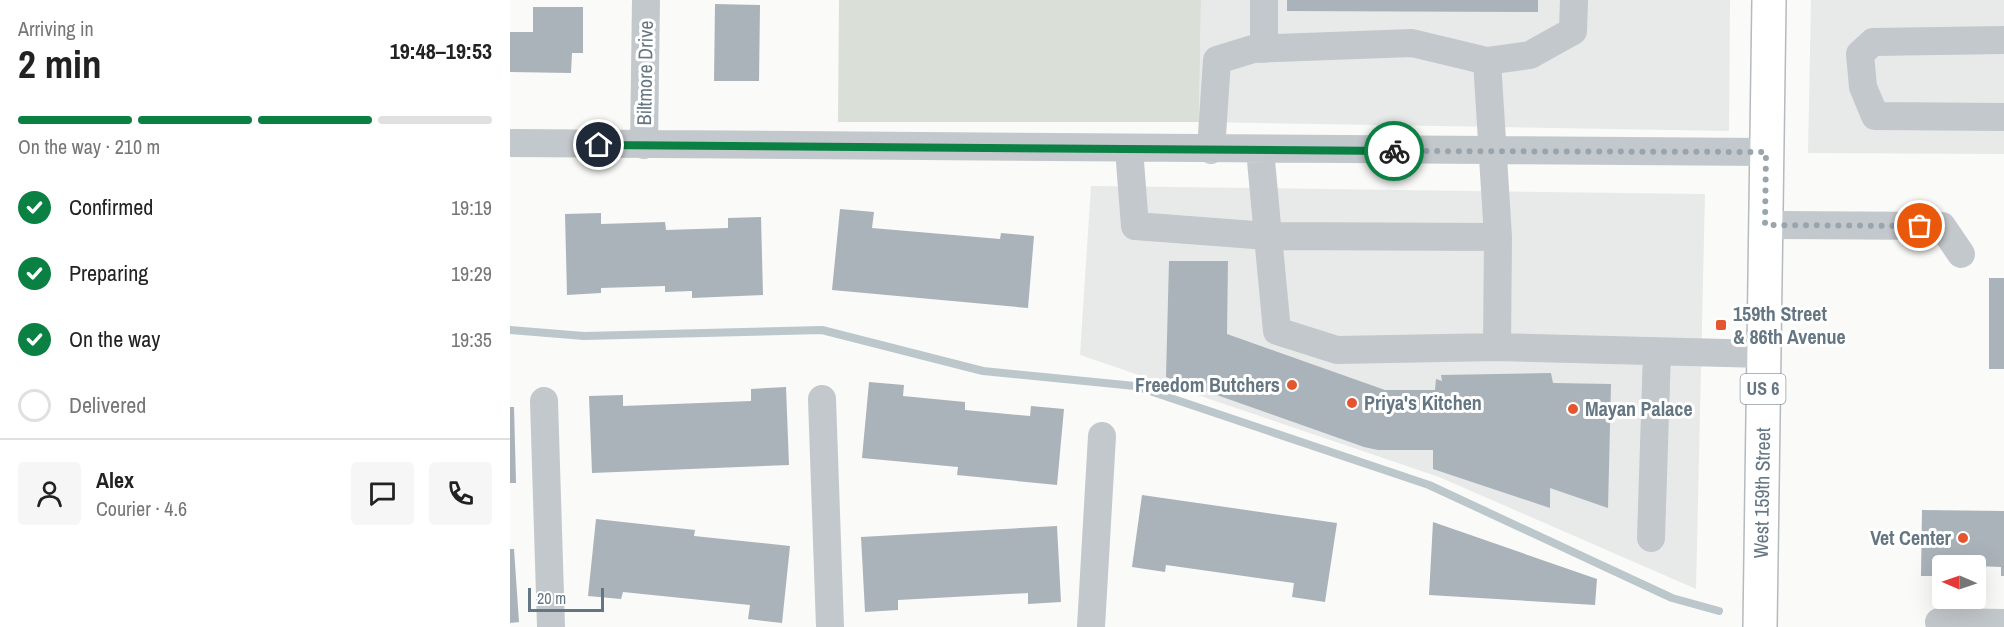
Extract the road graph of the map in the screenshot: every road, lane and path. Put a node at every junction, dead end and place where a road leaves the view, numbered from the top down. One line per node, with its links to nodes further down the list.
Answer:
1 (646, 0): 10 (street, Biltmore Drive)
2 (1264, 0): 6 (street)
3 (1574, 0): 7 (street)
4 (1769, 0): 15 (main road, West 159th Street / US 6)
5 (2004, 40): 8 (street)
6 (1264, 49): 7 (street); 12 (street)
7 (1487, 61): 14 (street)
8 (2004, 117)
9 (510, 143): 10 (street)
10 (644, 145): 11 (street)
11 (1130, 149): 12 (street); 17 (street)
12 (1211, 150): 13 (street)
13 (1260, 150): 14 (street); 17 (street)
14 (1493, 152): 15 (street); 18 (street)
15 (1766, 152): 16 (main road, West 159th Street / US 6)
16 (1765, 225): 19 (street); 22 (main road, West 159th Street / US 6)
17 (1268, 236): 18 (street); 20 (street)
18 (1498, 237): 20 (street)
19 (1962, 254)
20 (1497, 347): 21 (street)
21 (1657, 352): 22 (street); 26 (street)
22 (1764, 354): 32 (main road, West 159th Street / US 6)
23 (822, 399): 30 (street)
24 (544, 401): 29 (street)
25 (1102, 436): 31 (street)
26 (1652, 538)
27 (1939, 622): 28 (street)
28 (2004, 623)
29 (551, 627)
30 (830, 627)
31 (1091, 627)
32 (1760, 627)

